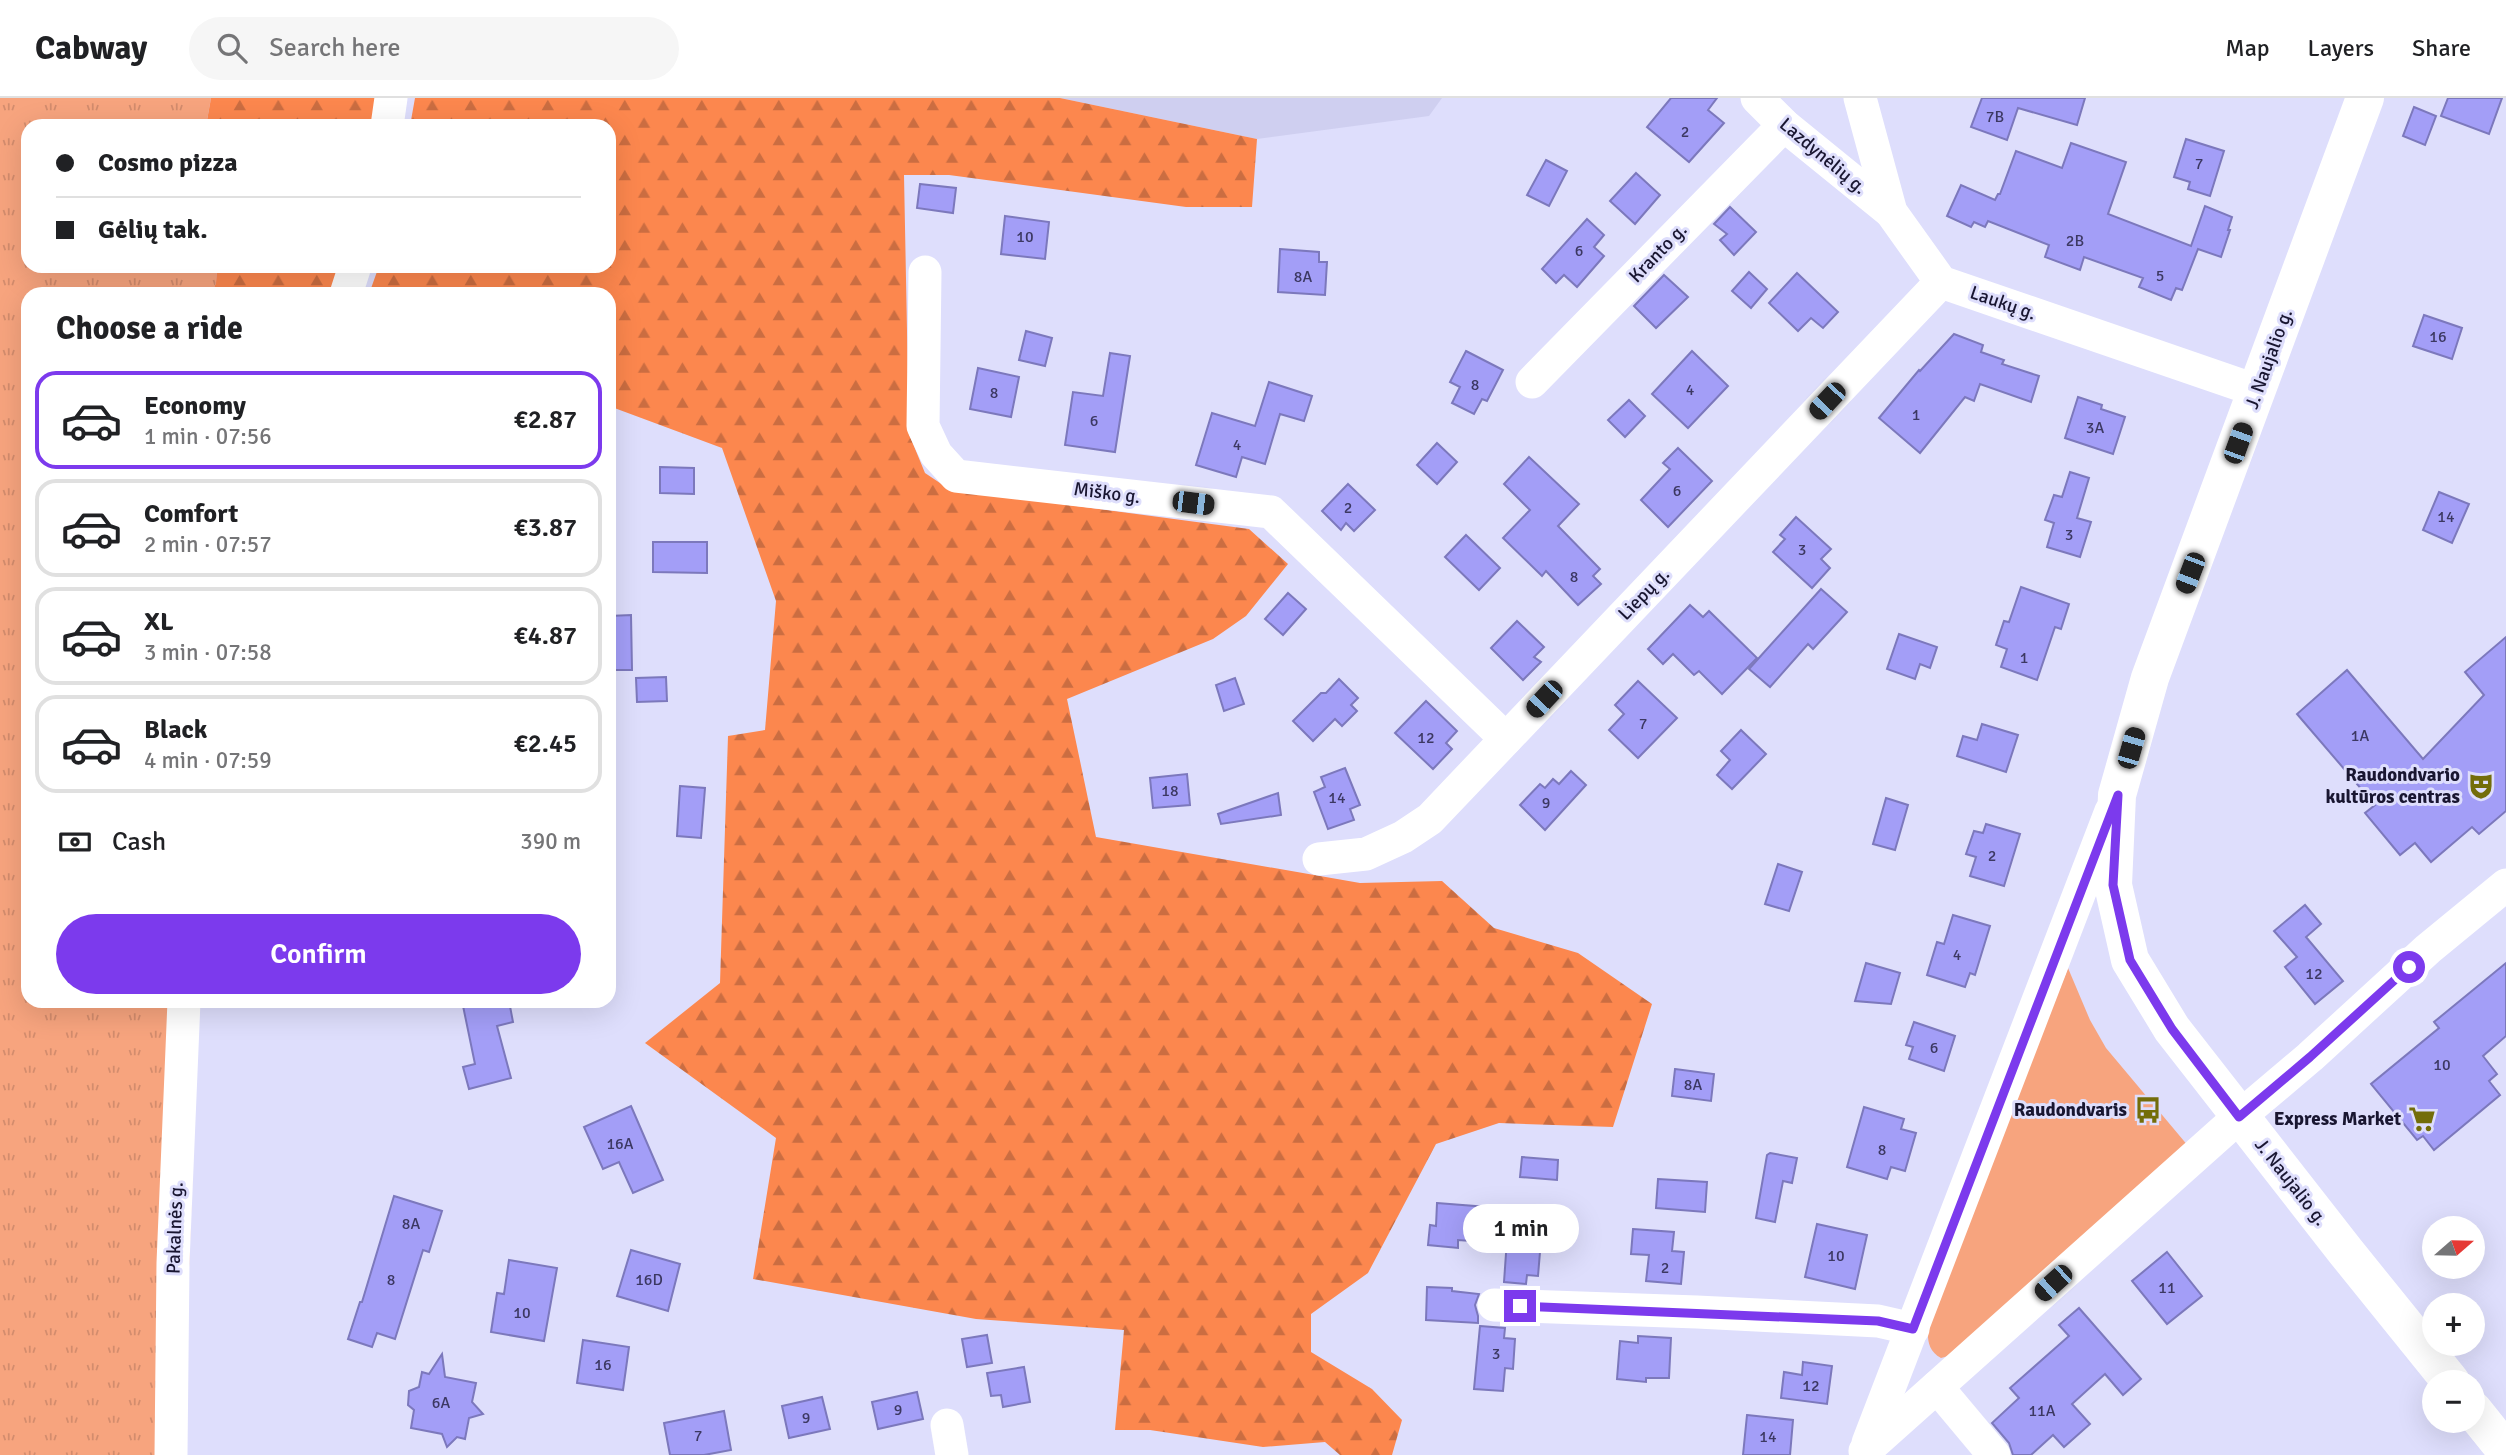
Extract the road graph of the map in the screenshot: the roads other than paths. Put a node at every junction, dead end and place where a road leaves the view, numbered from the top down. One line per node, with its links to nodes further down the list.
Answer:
1 (391, 98): 5 (street)
2 (1757, 98): 6 (street, Lazdynėlių g.)
3 (1860, 98): 7 (street)
4 (2365, 98): 11 (main road, J. Naujalio g.)
5 (388, 119)
6 (1784, 125): 7 (street, Lazdynėlių g.); 10 (street, Kranto g.)
7 (1891, 212): 9 (street)
8 (925, 272): 12 (street, Miško g.)
9 (1941, 282): 11 (street, Laukų g.); 12 (street, Liepų g.)
10 (1532, 382)
11 (2258, 391): 13 (main road, J. Naujalio g.)
12 (1506, 739): 14 (street, Liepų g.)
13 (2118, 795): 17 (main road, J. Naujalio g.); 19 (street)
14 (1319, 859)
15 (2506, 885): 17 (street)
16 (184, 1008): 25 (street, Pakalnės g.)
17 (2239, 1117): 20 (main road, J. Naujalio g.); 21 (street)
18 (1494, 1305): 19 (street)
19 (1913, 1329): 24 (street)
20 (2441, 1370)
21 (1937, 1387): 24 (street); 26 (street)
22 (2485, 1425): 23 (main road)
23 (2506, 1451)
24 (1864, 1453)
25 (171, 1455)
26 (1994, 1455)

